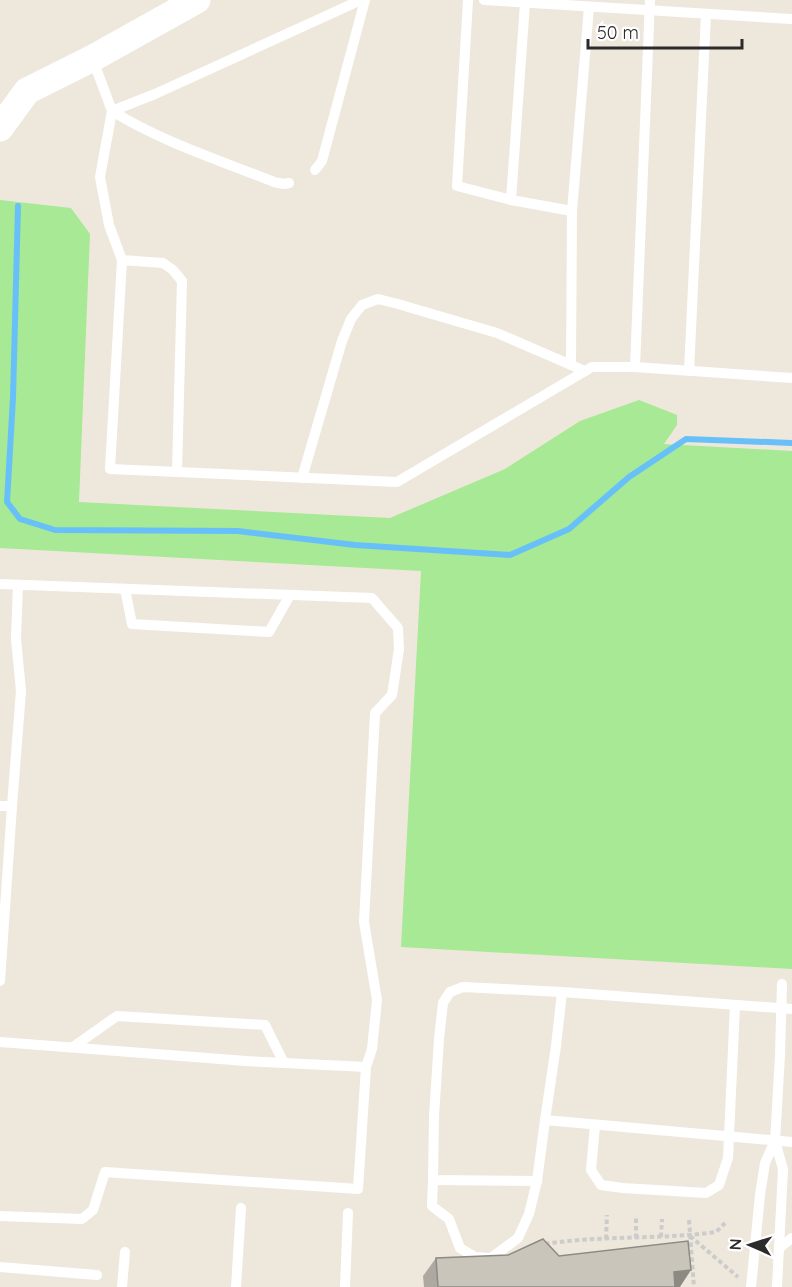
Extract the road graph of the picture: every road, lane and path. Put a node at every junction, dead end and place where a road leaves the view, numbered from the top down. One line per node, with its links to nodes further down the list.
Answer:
1 (363, 0): 11 (lane); 13 (lane)
2 (468, 0): 15 (lane)
3 (484, 0): 5 (lane)
4 (184, 3): 10 (street)
5 (525, 3): 7 (lane); 15 (lane)
6 (650, 5): 7 (lane); 8 (lane); 19 (lane)
7 (589, 7): 16 (lane)
8 (706, 14): 9 (lane); 21 (lane)
9 (790, 21)
10 (93, 58): 11 (lane); 12 (street)
11 (112, 111): 14 (lane); 17 (lane)
12 (0, 128)
13 (315, 170)
14 (289, 183)
15 (511, 200): 16 (lane)
16 (572, 211): 18 (lane)
17 (122, 260): 23 (lane); 23 (lane)
18 (571, 365): 20 (lane); 24 (lane)
19 (635, 367): 20 (lane); 21 (lane)
20 (585, 371): 24 (lane)
21 (688, 371): 22 (lane)
22 (792, 378)
23 (177, 472): 24 (lane)
24 (302, 478)
25 (0, 584): 26 (lane)
26 (18, 585): 27 (lane); 30 (lane)
27 (125, 589): 28 (lane); 28 (lane)
28 (290, 595): 41 (lane)
29 (0, 806): 30 (lane)
30 (12, 806): 31 (lane)
31 (0, 981)
32 (782, 984): 35 (lane)
33 (562, 992): 34 (lane); 42 (lane); 47 (lane)
34 (735, 1005): 35 (lane); 44 (lane)
35 (786, 1009): 38 (lane)
36 (0, 1041): 37 (lane)
37 (73, 1047): 40 (lane); 40 (lane)
38 (780, 1055): 39 (lane); 45 (lane)
39 (792, 1056)
40 (284, 1063): 41 (lane)
41 (366, 1067): 52 (lane)
42 (545, 1120): 43 (lane); 48 (lane)
43 (595, 1125): 44 (lane); 44 (lane)
44 (729, 1136): 45 (lane)
45 (775, 1141): 46 (lane); 63 (lane); 72 (lane)
46 (792, 1142)
47 (434, 1180): 48 (lane); 48 (lane)
48 (537, 1181)
49 (241, 1208): 69 (lane)
50 (348, 1213): 70 (lane)
51 (607, 1215): 61 (path)
52 (0, 1216)
53 (636, 1217): 59 (path)
54 (662, 1219): 58 (path)
55 (689, 1220): 57 (path)
56 (725, 1222): 57 (path)
57 (690, 1236): 58 (path); 67 (path); 71 (path)
58 (661, 1237): 59 (path)
59 (636, 1238): 61 (path)
60 (792, 1238): 63 (lane)
61 (606, 1239): 62 (path)
62 (544, 1244)
63 (779, 1248): 73 (lane)
64 (125, 1251): 68 (lane)
65 (0, 1267): 66 (lane)
66 (97, 1275)
67 (739, 1277)
68 (122, 1287)
69 (236, 1287)
70 (345, 1287)
71 (694, 1287)
72 (751, 1287)
73 (777, 1287)

